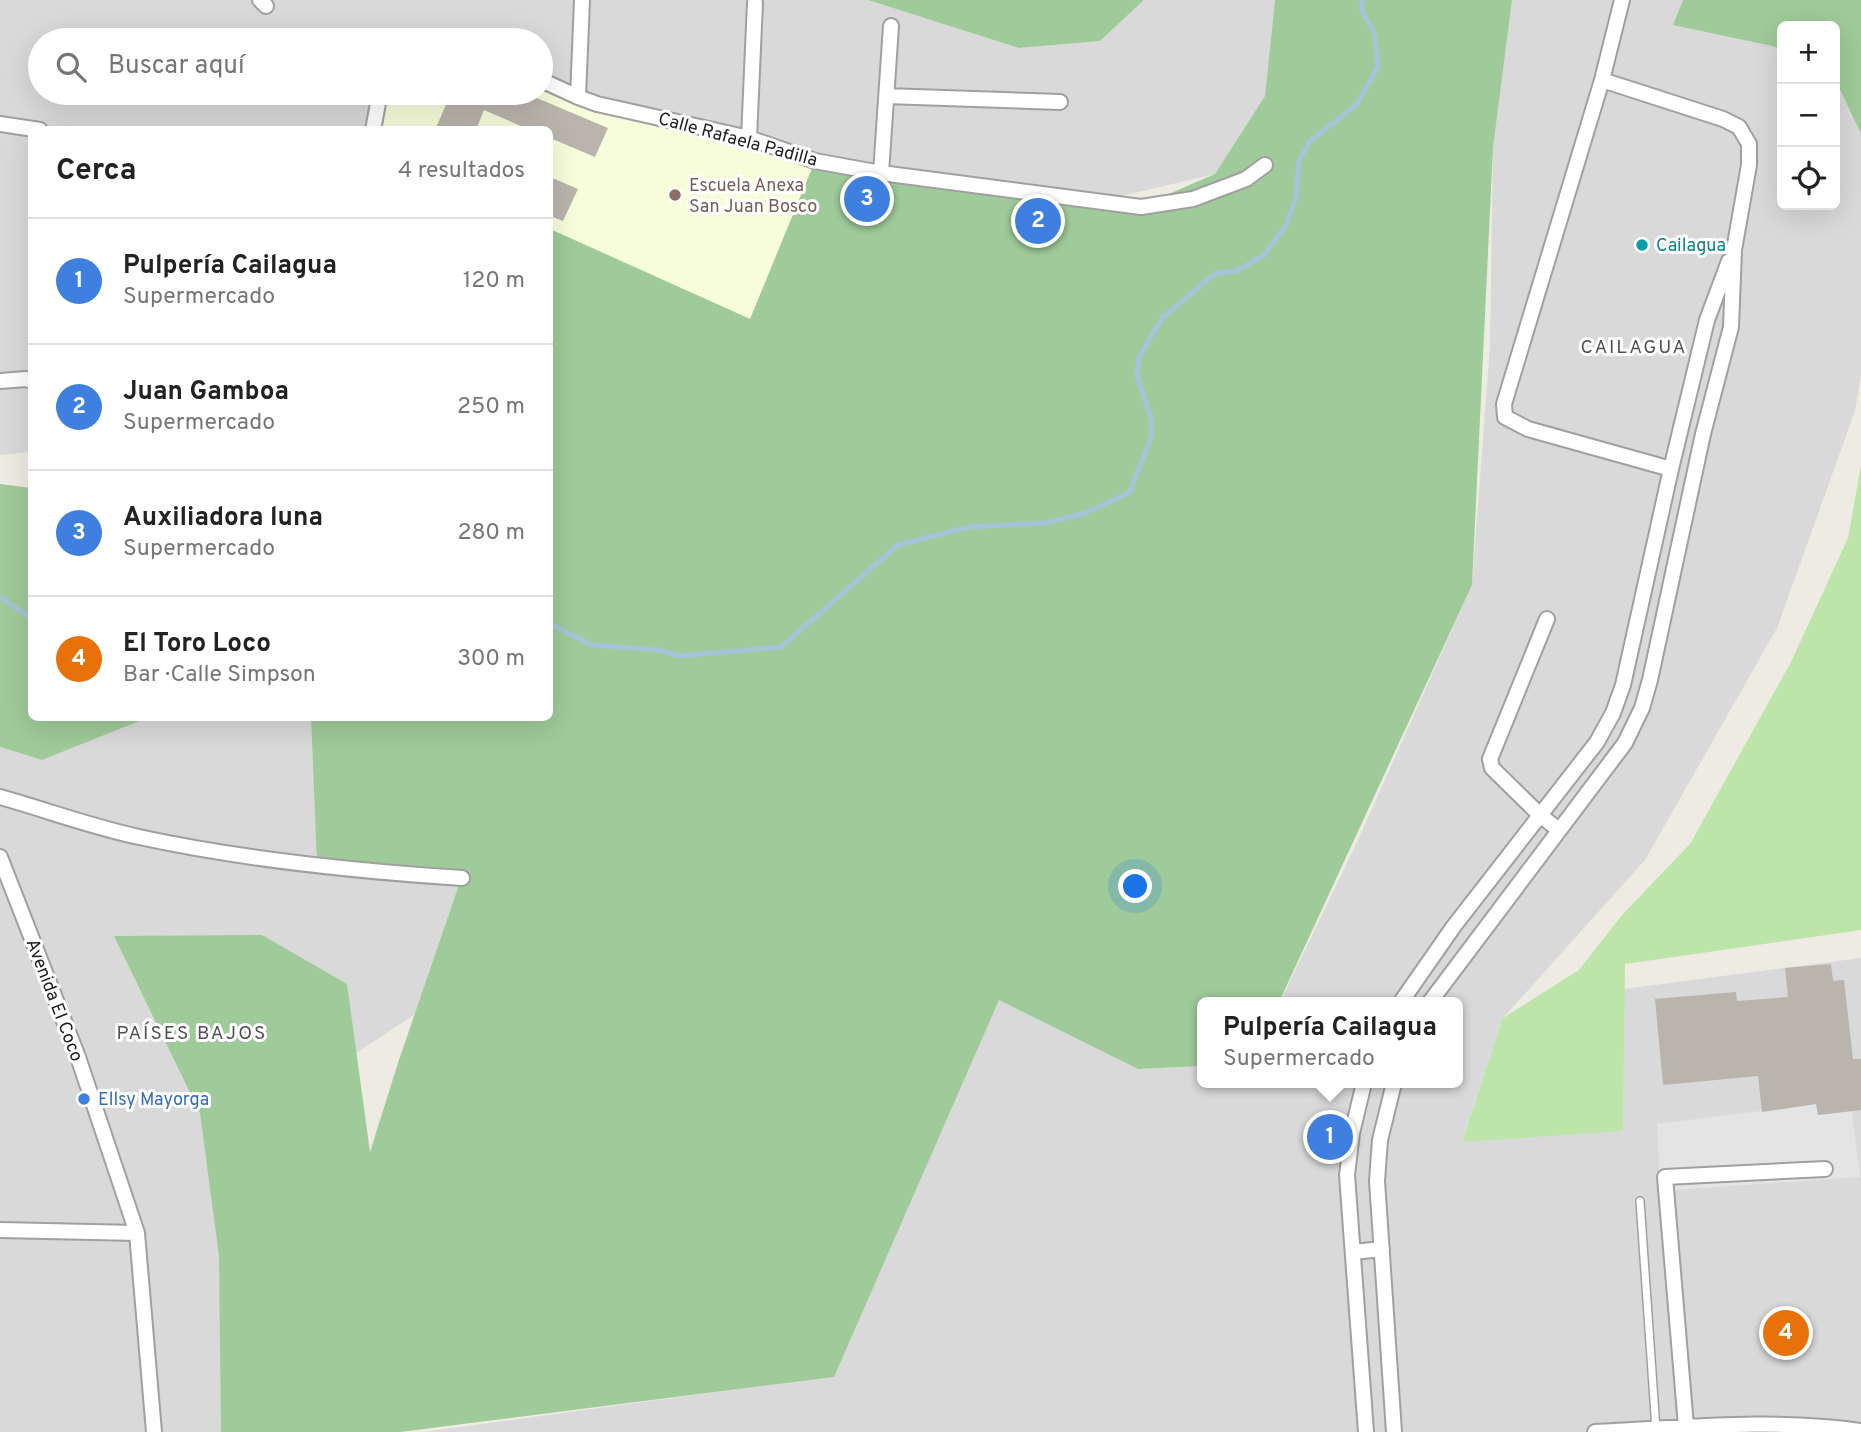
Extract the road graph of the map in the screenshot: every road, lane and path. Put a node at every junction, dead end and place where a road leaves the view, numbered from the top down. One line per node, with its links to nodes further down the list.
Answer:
1 (582, 0): 8 (street)
2 (1622, 0): 5 (street)
3 (755, 3): 14 (street)
4 (891, 26): 7 (street)
5 (1602, 80): 17 (street); 22 (street)
6 (553, 85): 8 (street, Calle Rafaela Padilla)
7 (886, 96): 9 (street); 16 (street)
8 (578, 97): 14 (street, Calle Rafaela Padilla)
9 (1060, 102)
10 (378, 105): 12 (street)
11 (0, 124): 13 (street)
12 (374, 126)
13 (28, 128)
14 (750, 138): 16 (street, Calle Rafaela Padilla)
15 (1265, 164): 16 (street, Calle Rafaela Padilla)
16 (881, 173)
17 (1734, 250): 20 (street); 21 (street)
18 (28, 380): 19 (street)
19 (0, 381)
20 (1681, 429): 21 (street); 22 (street)
21 (1703, 434): 26 (street)
22 (1671, 469): 25 (street)
23 (1547, 619): 25 (street)
24 (0, 797): 28 (street)
25 (1541, 816): 26 (street); 29 (street)
26 (1559, 830): 30 (street)
27 (0, 857): 36 (street, Avenida El Coco)
28 (462, 878)
29 (1404, 997)
30 (1434, 997)
31 (1363, 1088): 38 (street)
32 (1392, 1088): 37 (street)
33 (1825, 1169): 39 (street)
34 (1640, 1201): 40 (lane)
35 (0, 1230): 36 (street)
36 (137, 1233): 42 (street, Avenida El Coco)
37 (1382, 1249): 38 (street); 44 (street)
38 (1353, 1252): 43 (street)
39 (1686, 1426): 40 (street); 41 (street)
40 (1656, 1429): 45 (street)
41 (1861, 1431)
42 (153, 1432)
43 (1366, 1432)
44 (1394, 1432)
45 (1595, 1432)

